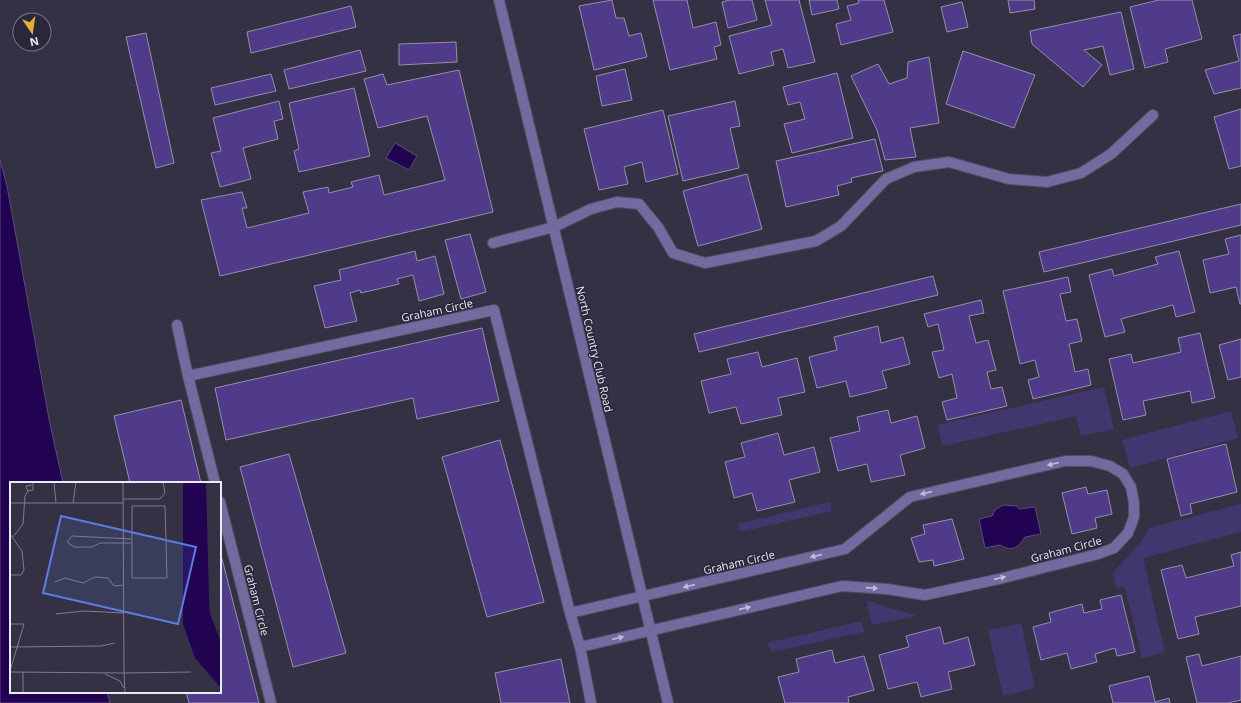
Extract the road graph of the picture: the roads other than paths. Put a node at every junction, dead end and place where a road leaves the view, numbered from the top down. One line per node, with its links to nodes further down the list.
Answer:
1 (499, 0): 3 (street, North Country Club Road)
2 (1153, 115): 3 (street)
3 (554, 227): 4 (street); 9 (street, North Country Club Road)
4 (493, 243)
5 (177, 325): 6 (street)
6 (188, 376): 7 (street); 10 (street, Graham Circle)
7 (215, 482)
8 (221, 506): 13 (street, Graham Circle)
9 (642, 596): 10 (street, Graham Circle); 11 (street, North Country Club Road); 11 (street, Graham Circle, one-way to 9)
10 (570, 613): 12 (street, Graham Circle)
11 (650, 630): 12 (street, Graham Circle, one-way to 11); 15 (street, North Country Club Road)
12 (580, 647): 14 (street, Graham Circle)
13 (271, 703)
14 (591, 703)
15 (668, 703)

